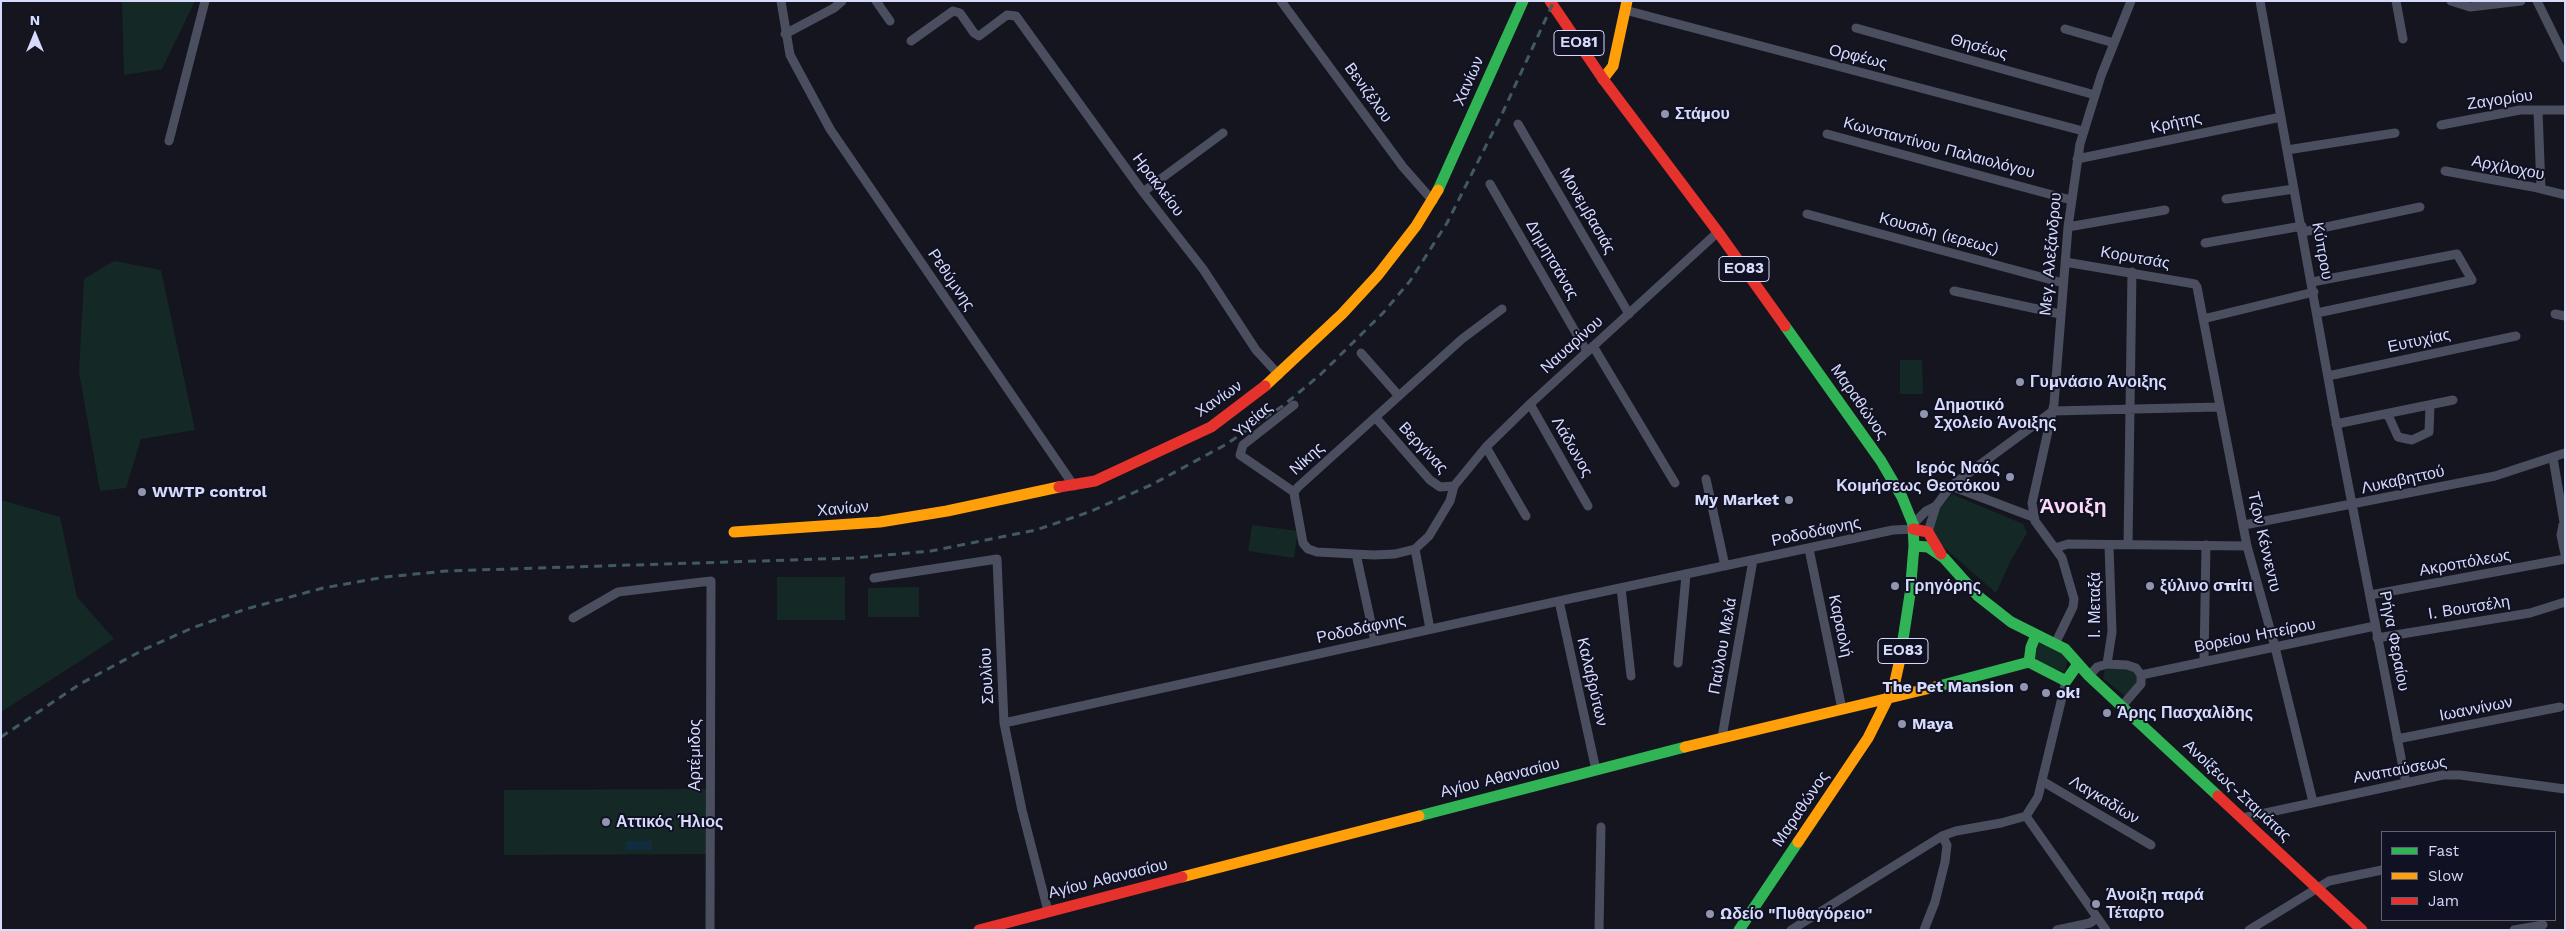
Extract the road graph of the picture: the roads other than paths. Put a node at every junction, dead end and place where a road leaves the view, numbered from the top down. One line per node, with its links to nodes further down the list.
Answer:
1 (205, 1): 34 (street)
2 (781, 1): 18 (street, Ρεθύμνης)
3 (842, 1): 18 (street)
4 (876, 1): 15 (street)
5 (1281, 1): 45 (street, Βενιζέλου)
6 (1523, 1): 45 (street, Χανίων)
7 (2131, 1): 21 (street, Μεγ. Αλεξάνδρου)
8 (2260, 1): 27 (street, Κύπρου)
9 (2396, 1): 19 (street)
10 (2451, 1): 11 (street)
11 (2521, 1)
12 (2538, 1): 22 (street)
13 (1552, 4): 23 (street, ΕΟ81)
14 (1626, 6): 23 (street); 30 (street, Ορφέως)
15 (890, 21)
16 (1856, 28): 24 (street, Θησέως)
17 (2066, 29): 21 (street)
18 (785, 34): 88 (street, Ρεθύμνης)
19 (2404, 38)
20 (911, 41): 41 (street, Ηρακλείου)
21 (2114, 43): 24 (street, Μεγ. Αλεξάνδρου)
22 (2565, 58)
23 (1603, 79): 51 (street, Μαραθώνος / ΕΟ83)
24 (2095, 95): 30 (street, Μεγ. Αλεξάνδρου)
25 (2538, 110): 26 (street, Ζαγορίου); 29 (street, Ζαγορίου); 40 (street)
26 (2565, 110)
27 (2281, 117): 35 (street, Κύπρου); 36 (street, Κρήτης)
28 (1518, 124): 62 (street, Μονεμβασιάς)
29 (2441, 125)
30 (2083, 131): 36 (street, Μεγ. Αλεξάνδρου)
31 (1223, 133): 41 (street)
32 (2395, 133): 35 (street)
33 (1827, 134): 43 (street, Κωνσταντίνου Παλαιολόγου)
34 (168, 141)
35 (2287, 150): 39 (street, Κύπρου)
36 (2077, 159): 43 (street, Μεγ. Αλεξάνδρου)
37 (2445, 171): 40 (street, Αρχίλοχου)
38 (1490, 184): 68 (street, Δημητσάνας)
39 (2294, 189): 44 (street); 50 (street, Κύπρου)
40 (2541, 189): 42 (street, Αρχίλοχου)
41 (1143, 192): 70 (street, Ηρακλείου)
42 (2565, 195)
43 (2071, 200): 49 (street, Μεγ. Αλεξάνδρου)
44 (2226, 200)
45 (1433, 201): 70 (street, Χανίων)
46 (2420, 207): 50 (street)
47 (2165, 210): 49 (street)
48 (1807, 214): 56 (street, Κουσιδη (ιερεως))
49 (2068, 227): 53 (street, Μεγ. Αλεξάνδρου)
50 (2303, 229): 52 (street); 55 (street, Κύπρου)
51 (1718, 232): 62 (street, Ναυαρίνου); 99 (street, Μαραθώνος / ΕΟ83)
52 (2205, 244)
53 (2065, 262): 54 (street, Κορυτσάς); 56 (street, Μεγ. Αλεξάνδρου)
54 (2132, 272): 57 (street, Κορυτσάς); 78 (street)
55 (2312, 282): 59 (street, Κύπρου); 61 (street)
56 (2063, 283): 63 (street, Μεγ. Αλεξάνδρου)
57 (2197, 287): 66 (street, Τζον Κέννεντυ)
58 (1954, 291): 63 (street)
59 (2314, 292): 61 (street, Κύπρου); 66 (street)
60 (1502, 308): 72 (street, Νίκης)
61 (2317, 313): 71 (street, Κύπρου)
62 (1629, 314): 68 (street, Ναυαρίνου)
63 (2060, 314): 79 (street, Μεγ. Αλεξάνδρου)
64 (2555, 314): 65 (street)
65 (2565, 316)
66 (2203, 319): 77 (street, Τζον Κέννεντυ)
67 (2516, 336): 71 (street, Ευτυχίας)
68 (1590, 349): 74 (street, Ναυαρίνου); 87 (street, Δημητσάνας)
69 (1360, 352): 72 (street)
70 (1279, 375): 88 (street, Χανίων)
71 (2328, 376): 82 (street, Κύπρου)
72 (1399, 396): 81 (street, Νίκης)
73 (2453, 400): 76 (street)
74 (1530, 404): 83 (street, Ναυαρίνου); 92 (street, Λάδωνος)
75 (1294, 405): 91 (street, Υγείας)
76 (2430, 405): 80 (street); 80 (street)
77 (2219, 407): 78 (street); 97 (street, Τζον Κέννεντυ)
78 (2128, 408): 79 (street); 103 (street)
79 (2053, 411): 90 (street); 96 (street, Μεγ. Αλεξάνδρου)
80 (2385, 414): 82 (street)
81 (1376, 418): 89 (street, Βεργίνας); 91 (street, Νίκης)
82 (2336, 424): 94 (street, Κύπρου)
83 (1486, 447): 89 (street, Ναυαρίνου); 95 (street)
84 (2565, 453): 85 (street, Λυκαβηττού)
85 (2553, 458): 94 (street, Λυκαβηττού); 98 (street)
86 (1706, 479): 115 (street)
87 (1675, 483)
88 (1074, 486): 100 (street, Χανίων)
89 (1454, 486): 109 (street)
90 (1951, 486): 93 (street); 96 (street)
91 (1294, 492): 110 (street, Νίκης)
92 (1588, 506)
93 (1936, 506): 99 (street); 101 (street)
94 (2352, 506): 97 (street, Λυκαβηττού); 119 (street, Ρήγα Φεραίου)
95 (1526, 516)
96 (2033, 517): 108 (street)
97 (2244, 525): 106 (street, Τζον Κέννεντυ)
98 (2564, 526): 111 (street)
99 (1913, 527): 101 (street); 105 (street, Μαραθώνος / ΕΟ83); 107 (street, Ροδοδάφνης)
100 (734, 532)
101 (1928, 532): 112 (street)
102 (2109, 545): 103 (street); 108 (street); 134 (street, Ι. Μεταξά)
103 (2128, 545): 104 (street)
104 (2206, 545): 106 (street); 130 (street)
105 (1914, 546): 112 (street); 139 (street, Μαραθώνος / ΕΟ83)
106 (2247, 546): 129 (street, Τζον Κέννεντυ)
107 (1809, 548): 114 (street, Ροδοδάφνης); 142 (street, Καραολή)
108 (2055, 548): 128 (street)
109 (1415, 549): 110 (street, Νίκης); 124 (street)
110 (1356, 554): 127 (street)
111 (2565, 554)
112 (1944, 558): 125 (street, Ανοίξεως-Σταμάτας)
113 (2565, 559): 119 (street, Ακροπόλεως)
114 (1753, 560): 115 (street, Ροδοδάφνης); 144 (street, Παύλου Μελά)
115 (1725, 566): 116 (street, Ροδοδάφνης)
116 (1686, 575): 118 (street, Ροδοδάφνης); 132 (street)
117 (874, 578): 143 (street, Σουλίου)
118 (1621, 588): 120 (street, Ροδοδάφνης); 136 (street)
119 (2370, 595): 123 (street, Ρήγα Φεραίου)
120 (1559, 601): 124 (street, Ροδοδάφνης); 146 (street, Καλαβρύτων)
121 (2565, 602): 126 (street, Ι. Βουτσέλη)
122 (573, 618): 162 (street, Αρτέμιδος)
123 (2375, 626): 126 (street, Ρήγα Φεραίου); 129 (street, Βορείου Ηπείρου)
124 (1430, 629): 127 (street, Ροδοδάφνης)
125 (2036, 635): 128 (street, Ανοίξεως-Σταμάτας); 131 (street)
126 (2377, 638): 145 (street, Ρήγα Φεραίου)
127 (1376, 641): 143 (street, Ροδοδάφνης)
128 (2055, 644): 133 (street, Ανοίξεως-Σταμάτας)
129 (2275, 647): 130 (street, Βορείου Ηπείρου); 151 (street, Τζον Κέννεντυ)
130 (2204, 661): 135 (street, Βορείου Ηπείρου)
131 (2029, 662): 138 (street); 139 (street, Αγίου Αθανασίου)
132 (1678, 663)
133 (2078, 664): 137 (street, Ανοίξεως-Σταμάτας); 138 (street)
134 (2106, 664): 135 (street); 137 (street)
135 (2141, 675): 140 (street)
136 (1631, 676)
137 (2089, 676): 140 (street, Ανοίξεως-Σταμάτας)
138 (2066, 681): 147 (street)
139 (1888, 700): 142 (street, Αγίου Αθανασίου); 165 (street, Μαραθώνος / ΕΟ83)
140 (2122, 706): 153 (street, Ανοίξεως-Σταμάτας)
141 (2560, 708): 145 (street, Ιωαννίνων)
142 (1842, 709): 144 (street, Αγίου Αθανασίου)
143 (1004, 723): 159 (street, Σουλίου)
144 (1722, 737): 146 (street, Αγίου Αθανασίου)
145 (2397, 739): 149 (street, Ρήγα Φεραίου)
146 (1596, 770): 159 (street, Αγίου Αθανασίου)
147 (2042, 781): 152 (street); 156 (street, Λαγκαδίων)
148 (2565, 782): 150 (street)
149 (2406, 783): 150 (street, Αναπαύσεως); 151 (street, Αναπαύσεως)
150 (2560, 788)
151 (2313, 802): 153 (street, Αναπαύσεως)
152 (2026, 816): 155 (street); 160 (street)
153 (2242, 818): 158 (street, Ανοίξεως-Σταμάτας)
154 (1601, 827): 164 (street)
155 (1942, 836): 166 (street); 167 (street)
156 (2151, 845)
157 (2381, 870): 158 (street)
158 (2316, 887): 170 (street); 171 (street, Ανοίξεως-Σταμάτας)
159 (1048, 911): 163 (street, Αγίου Αθανασίου)
160 (2098, 918): 168 (street); 169 (street)
161 (2543, 925): 172 (street)
162 (710, 930)
163 (979, 930)
164 (1599, 930)
165 (1739, 930)
166 (1791, 930)
167 (1924, 930)
168 (2056, 930)
169 (2106, 930)
170 (2249, 930)
171 (2362, 930)
172 (2514, 930)

